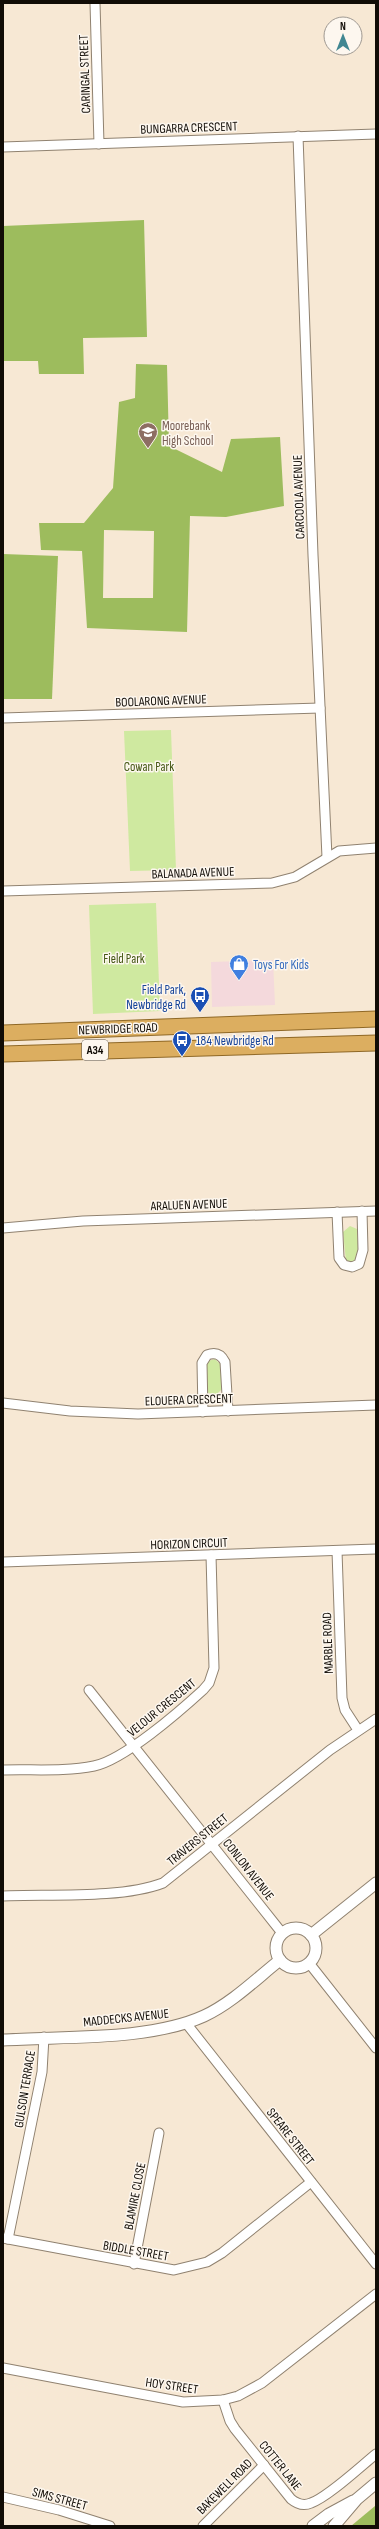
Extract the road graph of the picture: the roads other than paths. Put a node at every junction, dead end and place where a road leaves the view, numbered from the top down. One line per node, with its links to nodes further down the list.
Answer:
1 (95, 3): 4 (street, CARINGAL STREET)
2 (376, 134): 3 (street, BUNGARRA CRESCENT)
3 (298, 136): 4 (street, BUNGARRA CRESCENT); 6 (street, CARCOOLA AVENUE)
4 (99, 144): 5 (street, BUNGARRA CRESCENT)
5 (3, 147)
6 (320, 708): 7 (street, BOOLARONG AVENUE); 9 (street, CARCOOLA AVENUE)
7 (3, 718)
8 (376, 848): 9 (street, BALANADA AVENUE)
9 (327, 857): 10 (street, BALANADA AVENUE)
10 (3, 891)
11 (376, 1019): 12 (highway, NEWBRIDGE ROAD / A34)
12 (3, 1033)
13 (376, 1043): 14 (highway, NEWBRIDGE ROAD / A34)
14 (3, 1054)
15 (362, 1211): 16 (street, ARALUEN AVENUE); 17 (street, ARALUEN AVENUE); 17 (street)
16 (376, 1211)
17 (337, 1212): 18 (street, ARALUEN AVENUE)
18 (3, 1228)
19 (3, 1403): 22 (street, ELOUERA CRESCENT)
20 (376, 1405): 21 (street, ELOUERA CRESCENT)
21 (228, 1411): 22 (street, ELOUERA CRESCENT); 22 (street)
22 (203, 1412)
23 (376, 1549): 24 (street, HORIZON CIRCUIT)
24 (337, 1550): 25 (street, HORIZON CIRCUIT); 29 (street, MARBLE ROAD)
25 (211, 1555): 26 (street, HORIZON CIRCUIT); 30 (street, VELOUR CRESCENT)
26 (3, 1562)
27 (89, 1690): 30 (street, CONLON AVENUE)
28 (376, 1719): 29 (street, TRAVERS STREET)
29 (358, 1730): 32 (street, TRAVERS STREET)
30 (134, 1746): 31 (street, VELOUR CRESCENT); 32 (street, CONLON AVENUE)
31 (3, 1770)
32 (213, 1844): 34 (street, TRAVERS STREET); 35 (street, CONLON AVENUE)
33 (376, 1883): 36 (street)
34 (3, 1896)
35 (282, 1933): 36 (street); 37 (street)
36 (311, 1935): 38 (street)
37 (280, 1960): 38 (street); 39 (street, MADDECKS AVENUE)
38 (309, 1963): 42 (street)
39 (186, 2023): 40 (street, MADDECKS AVENUE); 44 (street, SPEARE STREET)
40 (44, 2037): 41 (street, MADDECKS AVENUE); 45 (street, GULSON TERRACE)
41 (3, 2040)
42 (376, 2048)
43 (159, 2133): 46 (street, BLAMIRE CLOSE)
44 (311, 2182): 46 (street, BIDDLE STREET); 47 (street, SPEARE STREET)
45 (6, 2239): 46 (street, BIDDLE STREET)
46 (134, 2264)
47 (376, 2264)
48 (376, 2294): 50 (street, HOY STREET)
49 (3, 2368): 50 (street, HOY STREET)
50 (223, 2400): 52 (street, COTTER LANE)
51 (376, 2454): 52 (street, COTTER LANE)
52 (264, 2465): 57 (street, BAKEWELL ROAD)
53 (376, 2484): 55 (street)
54 (3, 2497): 56 (street, SIMS STREET)
55 (356, 2499): 58 (street); 59 (street)
56 (110, 2526)
57 (203, 2526)
58 (313, 2526)
59 (334, 2526)

